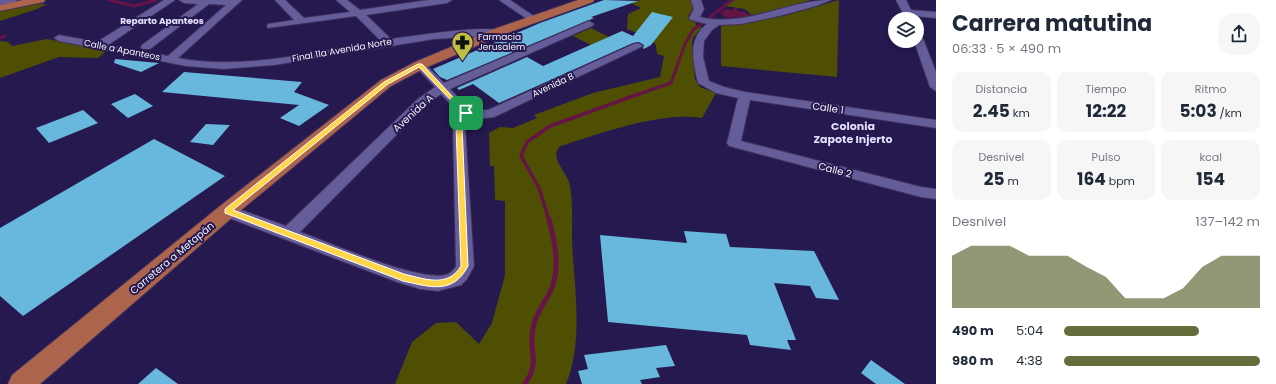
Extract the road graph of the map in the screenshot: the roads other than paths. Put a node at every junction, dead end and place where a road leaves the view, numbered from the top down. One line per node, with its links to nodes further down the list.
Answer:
1 (12, 0): 14 (street)
2 (40, 0): 18 (main road)
3 (170, 0): 31 (street)
4 (184, 0): 15 (street)
5 (280, 0): 24 (street)
6 (341, 0): 20 (street)
7 (447, 0): 17 (street)
8 (504, 0): 23 (street)
9 (566, 0): 23 (main road)
10 (589, 0): 23 (main road)
11 (696, 0): 25 (street)
12 (826, 0): 25 (street)
13 (901, 0): 19 (street)
14 (0, 2)
15 (206, 2): 16 (street); 33 (street)
16 (236, 2): 35 (street)
17 (424, 2): 20 (street)
18 (0, 8)
19 (908, 12)
20 (359, 14): 24 (street); 30 (street)
21 (924, 15): 22 (street)
22 (936, 15)
23 (533, 19): 28 (main road, Carretera a Metapán)
24 (302, 22): 27 (street)
25 (717, 22): 41 (street, Calle 1)
26 (589, 24): 40 (street, Avenida A)
27 (272, 26)
28 (498, 32): 30 (street, Final 11a Avenida Norte); 37 (main road, Carretera a Metapán)
29 (59, 38): 31 (street, Calle a Apanteos)
30 (388, 42): 36 (street, Final 11a Avenida Norte)
31 (99, 46): 35 (street, Calle a Apanteos)
32 (638, 46): 42 (street, Avenida B)
33 (146, 47)
34 (922, 48): 38 (street)
35 (170, 60): 36 (street, Calle a Apanteos)
36 (186, 63)
37 (420, 65): 40 (street); 45 (main road, Carretera a Metapán)
38 (933, 72): 39 (street)
39 (936, 87)
40 (442, 88): 42 (street); 46 (street, Avenida A)
41 (745, 96): 43 (street, Calle 1); 44 (street, Calle 2)
42 (466, 113): 46 (street)
43 (936, 124)
44 (936, 194)
45 (227, 211): 46 (street); 47 (main road, Carretera a Metapán)
46 (288, 234)
47 (21, 384)

